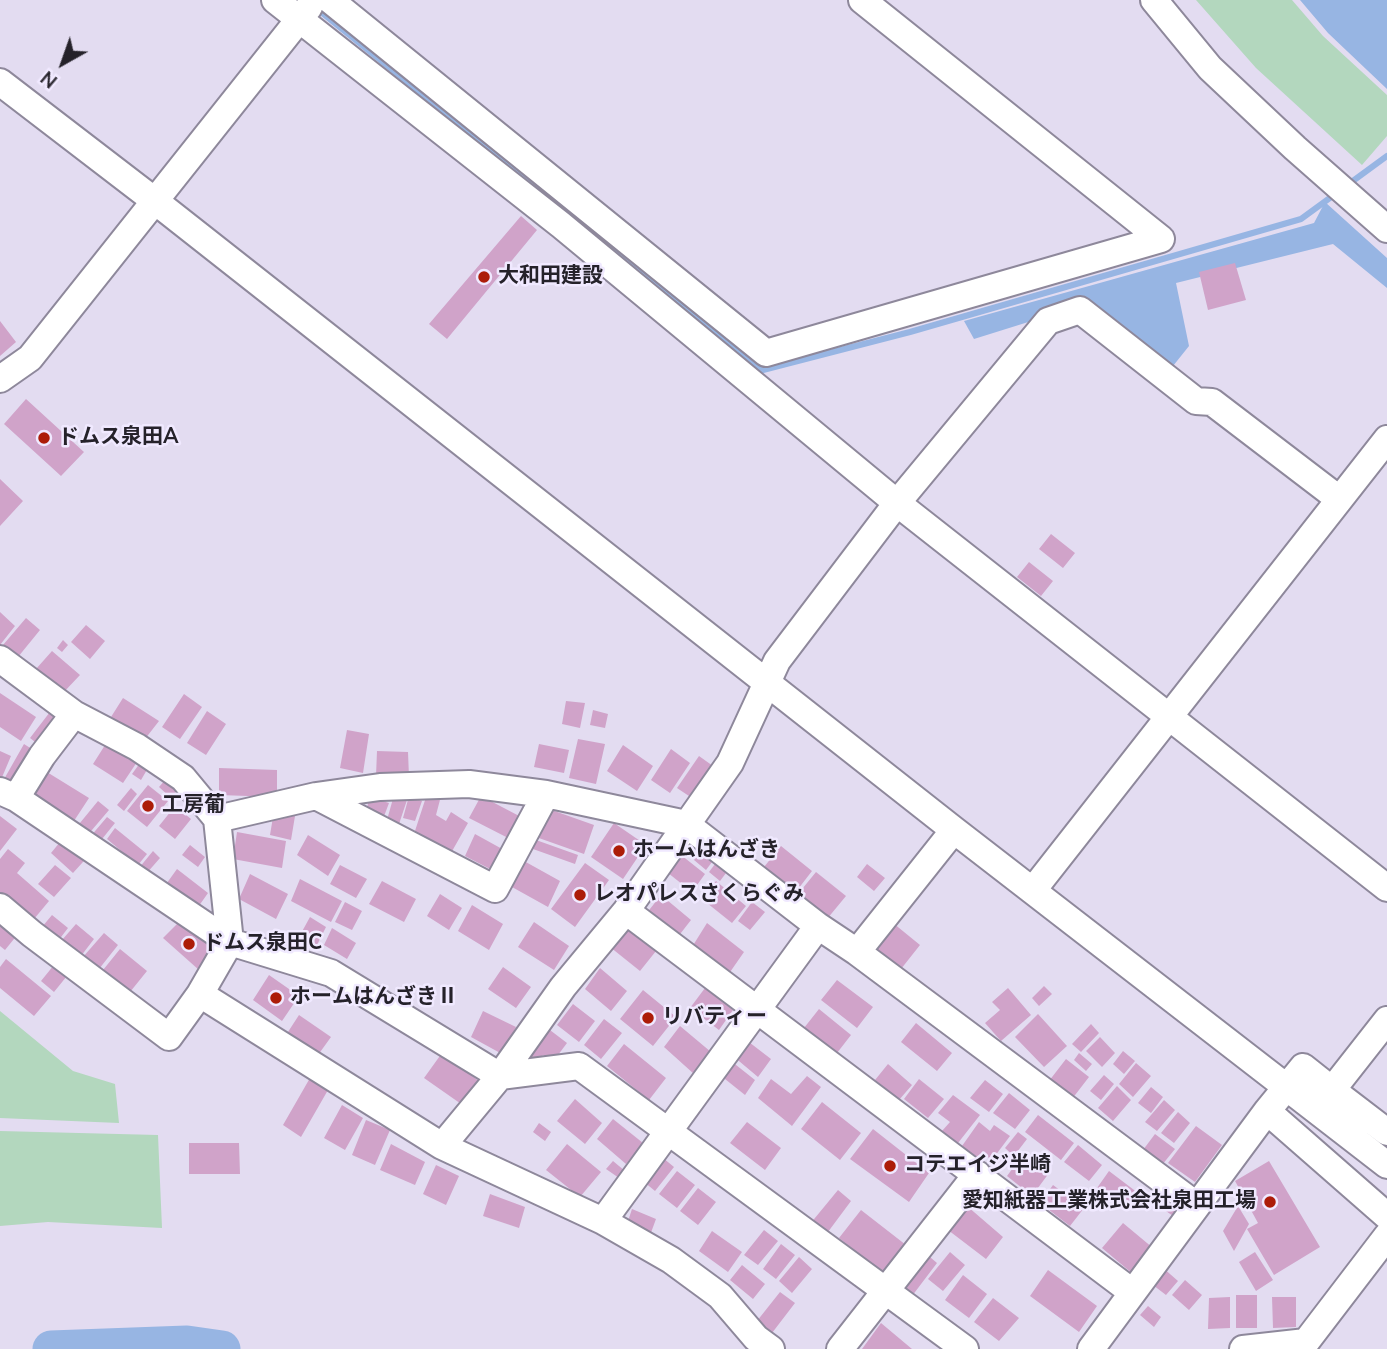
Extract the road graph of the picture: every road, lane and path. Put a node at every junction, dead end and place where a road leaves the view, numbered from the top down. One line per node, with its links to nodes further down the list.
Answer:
1 (275, 0): 5 (street)
2 (330, 0): 9 (street)
3 (862, 0): 9 (street)
4 (1154, 0): 8 (street)
5 (307, 10): 7 (street); 10 (street)
6 (0, 82): 7 (street)
7 (155, 201): 11 (street); 16 (street)
8 (1387, 229)
9 (755, 344): 10 (street)
10 (736, 368): 14 (street)
11 (0, 379)
12 (1387, 439): 13 (street)
13 (1339, 499): 14 (street); 18 (street)
14 (897, 503): 16 (street); 18 (street)
15 (0, 659): 17 (street)
16 (768, 681): 23 (street); 24 (street)
17 (74, 714): 19 (street); 22 (street)
18 (1167, 717): 25 (street); 26 (street)
19 (8, 794): 30 (street)
20 (546, 794): 21 (street); 21 (street); 23 (street)
21 (316, 796): 22 (street)
22 (216, 819): 30 (street)
23 (686, 824): 28 (street); 29 (street)
24 (954, 830): 26 (street); 31 (street)
25 (1387, 888)
26 (1033, 890): 36 (street)
27 (0, 907): 32 (street)
28 (626, 911): 33 (street); 35 (street)
29 (817, 926): 31 (street); 33 (street)
30 (230, 942): 32 (street); 35 (street)
31 (857, 952): 44 (street)
32 (200, 994): 41 (street)
33 (756, 1010): 39 (street); 43 (street)
34 (1387, 1020): 37 (street)
35 (500, 1076): 39 (street); 41 (street)
36 (1285, 1087): 37 (street); 38 (street); 42 (street)
37 (1332, 1090): 40 (street)
38 (1267, 1111): 44 (street); 45 (street)
39 (668, 1131): 46 (street); 48 (street)
40 (1387, 1132)
41 (442, 1146): 46 (street)
42 (1387, 1165)
43 (976, 1174): 48 (street); 49 (street)
44 (1196, 1205): 49 (street)
45 (1387, 1216)
46 (603, 1221): 50 (street)
47 (1387, 1236): 54 (street)
48 (885, 1289): 51 (street); 52 (street)
49 (1132, 1292): 53 (street)
50 (771, 1349)
51 (840, 1349)
52 (965, 1349)
53 (1091, 1349)
54 (1242, 1349)

